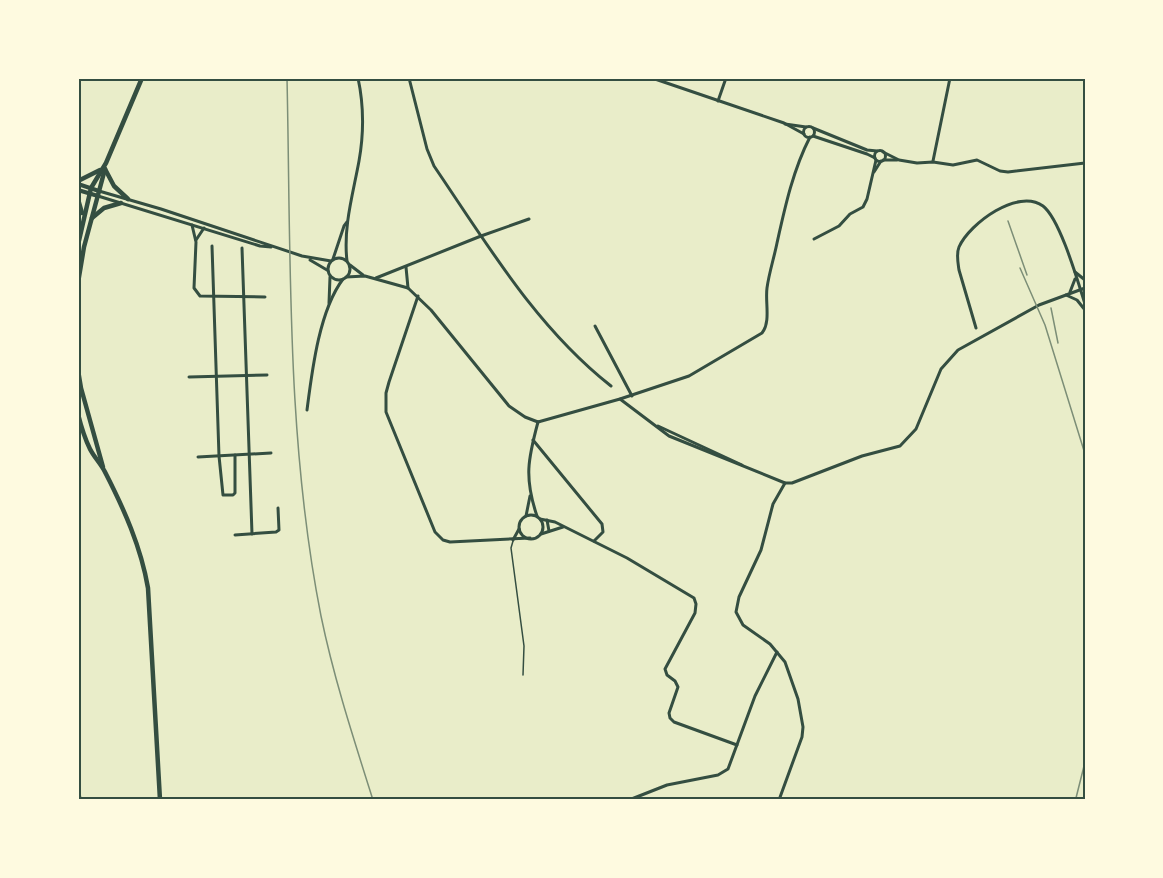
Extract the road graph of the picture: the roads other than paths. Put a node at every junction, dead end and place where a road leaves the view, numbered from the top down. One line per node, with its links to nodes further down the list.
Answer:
1 (142, 78): 19 (main road)
2 (358, 78): 31 (street)
3 (409, 78): 34 (street)
4 (652, 78): 7 (street)
5 (726, 78): 7 (street)
6 (950, 78): 17 (street)
7 (718, 101): 8 (street)
8 (784, 123): 9 (street); 11 (street)
9 (807, 127): 10 (street); 11 (street)
10 (813, 128): 11 (street); 12 (street)
11 (808, 136): 14 (street); 71 (street)
12 (877, 151): 13 (street); 14 (street)
13 (883, 152): 15 (street); 16 (street)
14 (875, 159): 16 (street); 20 (street)
15 (899, 160): 16 (street); 17 (street)
16 (882, 161): 20 (street)
17 (933, 162): 18 (street)
18 (1085, 163)
19 (104, 167): 21 (main road); 23 (main road); 24 (main road); 26 (main road)
20 (874, 172): 35 (street)
21 (78, 182): 23 (street)
22 (78, 190): 23 (street)
23 (90, 191): 24 (street); 28 (main road)
24 (99, 193): 26 (street); 27 (street); 30 (main road)
25 (78, 199): 28 (main road)
26 (128, 199): 39 (street)
27 (120, 203): 30 (main road); 32 (street)
28 (82, 219): 37 (main road)
29 (529, 219): 34 (street)
30 (91, 220): 52 (main road)
31 (347, 222): 42 (street); 43 (street)
32 (192, 224): 33 (street); 36 (street)
33 (205, 228): 36 (street); 39 (street)
34 (481, 236): 44 (street); 70 (street)
35 (814, 239)
36 (196, 242): 57 (street)
37 (78, 245)
38 (212, 246): 57 (street)
39 (272, 247): 41 (street)
40 (242, 248): 58 (street)
41 (302, 256): 42 (street); 46 (street)
42 (332, 260): 43 (street); 46 (street)
43 (348, 262): 47 (street); 49 (street)
44 (406, 267): 50 (street); 53 (street)
45 (1074, 271): 48 (street); 51 (street); 64 (street)
46 (329, 273): 49 (street); 61 (street)
47 (365, 276): 49 (street); 50 (street)
48 (1076, 277): 54 (street); 55 (street)
49 (345, 278): 61 (street)
50 (376, 278): 53 (street)
51 (1085, 280)
52 (78, 283)
53 (408, 288): 56 (street)
54 (1083, 288): 55 (street); 60 (street)
55 (1066, 294): 62 (street); 83 (street)
56 (418, 296): 75 (street); 96 (street)
57 (213, 297): 58 (street); 67 (street)
58 (244, 297): 59 (street); 68 (street)
59 (265, 297)
60 (1085, 304)
61 (328, 308): 73 (street)
62 (1085, 310)
63 (595, 326): 71 (street)
64 (975, 328)
65 (78, 370): 82 (main road)
66 (267, 375): 68 (street)
67 (216, 376): 68 (street); 69 (street); 80 (street)
68 (247, 376): 79 (street)
69 (189, 378)
70 (611, 386)
71 (632, 396): 72 (street)
72 (621, 399): 75 (street); 83 (street)
73 (307, 410)
74 (78, 414): 82 (main road)
75 (538, 422): 76 (street)
76 (533, 440): 84 (street); 97 (street)
77 (271, 453): 79 (street)
78 (236, 454): 79 (street); 80 (street); 80 (street)
79 (250, 454): 92 (street)
80 (219, 456): 81 (street)
81 (198, 457)
82 (104, 469): 101 (main road)
83 (784, 483): 98 (street)
84 (530, 494): 86 (street); 87 (street)
85 (279, 508): 92 (street)
86 (525, 516): 87 (street); 90 (street)
87 (538, 518): 88 (street); 93 (street)
88 (547, 520): 89 (street); 91 (street)
89 (563, 527): 91 (street); 97 (street)
90 (519, 528): 95 (street); 96 (street)
91 (549, 531): 93 (street)
92 (252, 534): 94 (street)
93 (540, 534): 95 (street)
94 (235, 535)
95 (530, 538): 96 (street)
96 (513, 540): 99 (lane)
97 (594, 541): 100 (street)
98 (777, 652): 100 (street); 103 (street)
99 (523, 675)
100 (737, 745): 102 (street)
101 (160, 800)
102 (628, 800)
103 (779, 800)

